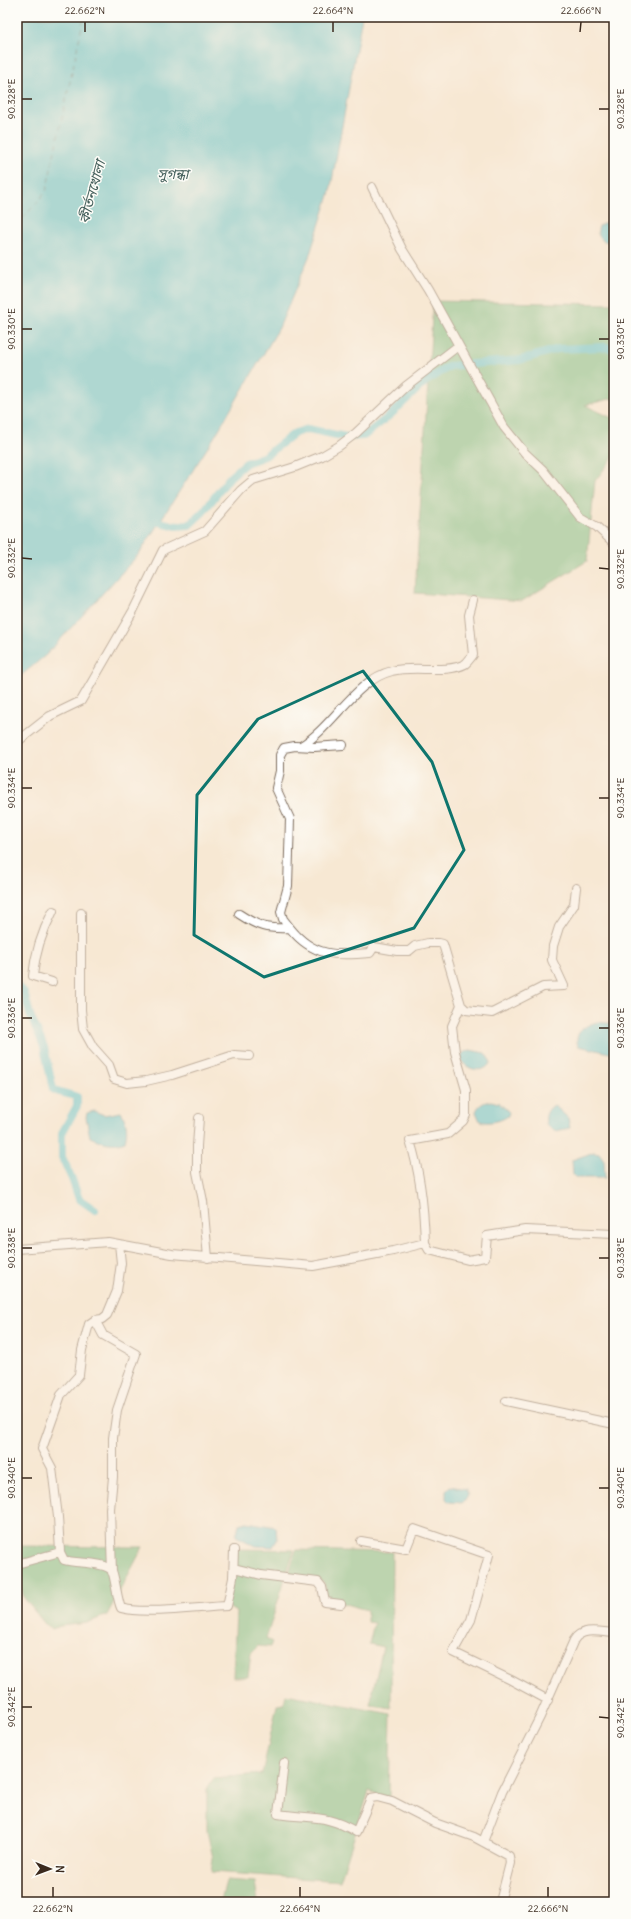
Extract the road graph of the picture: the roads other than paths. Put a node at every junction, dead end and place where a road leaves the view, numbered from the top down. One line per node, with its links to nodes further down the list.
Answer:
1 (372, 187): 2 (street)
2 (458, 346): 3 (street); 5 (street)
3 (614, 543)
4 (473, 600): 7 (street)
5 (17, 742)
6 (343, 745): 7 (street)
7 (302, 746): 12 (street)
8 (576, 888): 14 (street)
9 (53, 911): 13 (street)
10 (81, 913): 15 (street)
11 (239, 914): 12 (street)
12 (290, 928): 14 (street)
13 (52, 982)
14 (461, 1005): 18 (street)
15 (249, 1056)
16 (199, 1118): 21 (street)
17 (614, 1234): 18 (street)
18 (425, 1243): 21 (street)
19 (119, 1244): 20 (street); 21 (street); 22 (street)
20 (17, 1249)
21 (208, 1258)
22 (95, 1320): 27 (street); 30 (street)
23 (506, 1401): 24 (street)
24 (614, 1424)
25 (361, 1540): 33 (street)
26 (234, 1550): 29 (street)
27 (60, 1552): 28 (street); 30 (street)
28 (17, 1564)
29 (234, 1568): 30 (street); 31 (street)
30 (112, 1572)
31 (341, 1604)
32 (614, 1633): 33 (street)
33 (548, 1700): 35 (street)
34 (284, 1763): 35 (street)
35 (483, 1842): 36 (street)
36 (500, 1902)

